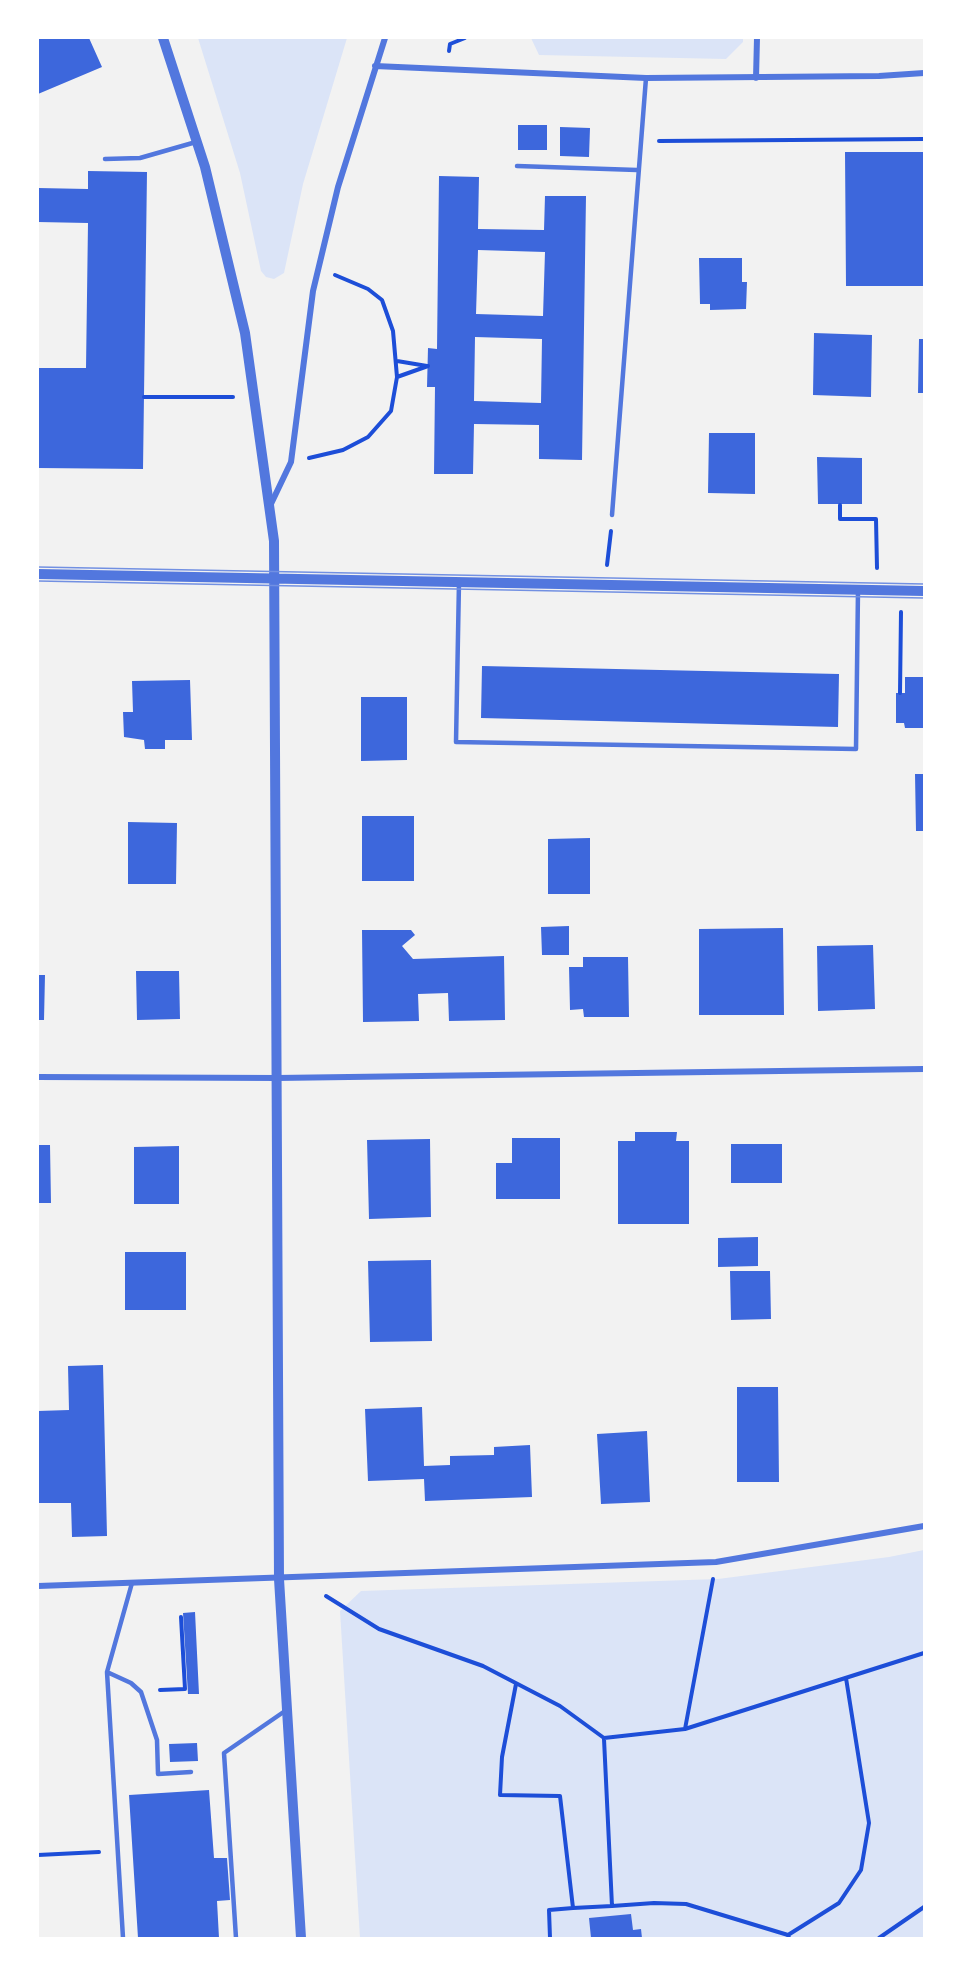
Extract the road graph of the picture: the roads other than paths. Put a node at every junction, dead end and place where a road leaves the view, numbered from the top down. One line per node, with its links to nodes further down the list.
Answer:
1 (163, 38): 8 (street)
2 (385, 38): 4 (street)
3 (757, 38): 7 (street)
4 (375, 66): 6 (street); 12 (street)
5 (924, 73): 7 (street)
6 (646, 78): 7 (street); 11 (lane)
7 (756, 78)
8 (198, 142): 9 (lane); 12 (street)
9 (105, 159)
10 (517, 166): 11 (lane)
11 (638, 170): 13 (lane)
12 (270, 506): 15 (street)
13 (612, 515)
14 (38, 574): 15 (street)
15 (275, 578): 16 (street); 21 (street)
16 (459, 582): 17 (street); 17 (lane)
17 (858, 590): 18 (street)
18 (924, 591)
19 (924, 1069): 21 (street)
20 (38, 1077): 21 (street)
21 (278, 1078): 23 (street)
22 (924, 1526): 23 (street)
23 (279, 1579): 24 (street); 27 (street)
24 (132, 1583): 25 (street); 26 (lane)
25 (38, 1586)
26 (107, 1672): 28 (lane); 29 (lane)
27 (287, 1709): 30 (lane); 31 (street)
28 (191, 1772)
29 (123, 1938)
30 (236, 1938)
31 (301, 1938)

